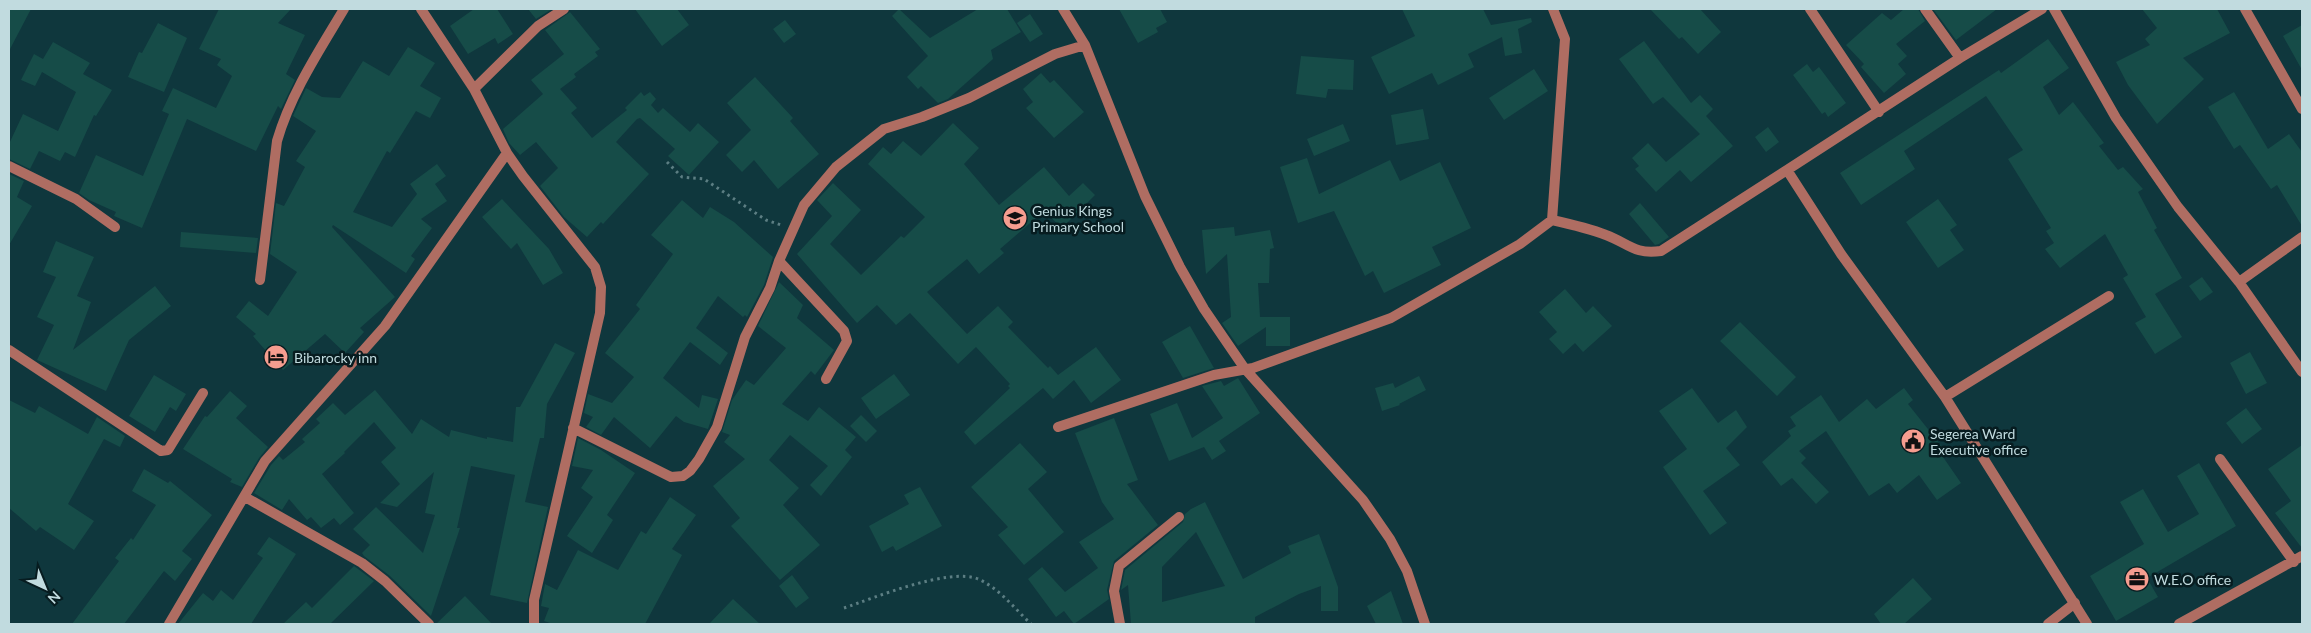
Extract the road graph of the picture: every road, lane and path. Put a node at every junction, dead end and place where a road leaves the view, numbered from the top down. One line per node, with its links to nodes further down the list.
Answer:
1 (344, 9): 25 (street)
2 (421, 9): 13 (street)
3 (564, 9): 13 (street)
4 (1063, 9): 11 (street)
5 (1553, 9): 20 (street)
6 (1810, 9): 15 (street)
7 (1925, 9): 12 (street)
8 (2042, 9): 12 (street)
9 (2054, 9): 26 (street)
10 (2245, 9): 14 (street)
11 (1085, 46): 22 (street); 29 (street)
12 (1960, 58): 15 (street)
13 (474, 89): 16 (street)
14 (2302, 109)
15 (1879, 112): 19 (street)
16 (507, 153): 35 (street); 37 (street)
17 (667, 162): 22 (path)
18 (9, 166): 21 (street)
19 (1787, 170): 20 (street); 33 (street)
20 (1552, 220): 29 (street)
21 (115, 227)
22 (793, 230): 24 (street)
23 (2302, 237): 26 (street)
24 (779, 261): 31 (street); 35 (street)
25 (260, 280)
26 (2239, 282): 30 (street)
27 (2109, 296): 33 (street)
28 (9, 350): 32 (street)
29 (1245, 369): 34 (street); 47 (street)
30 (2302, 372)
31 (826, 379)
32 (203, 393)
33 (1945, 397): 40 (street)
34 (1058, 427)
35 (573, 428): 44 (street)
36 (2220, 459): 39 (street)
37 (245, 497): 42 (street); 43 (street)
38 (1179, 517): 46 (street)
39 (2298, 559): 50 (street)
40 (2075, 603): 48 (street); 49 (street)
41 (844, 608): 45 (path)
42 (169, 624)
43 (429, 624)
44 (534, 624)
45 (1031, 624)
46 (1120, 624)
47 (1424, 624)
48 (2048, 624)
49 (2087, 624)
50 (2179, 624)

